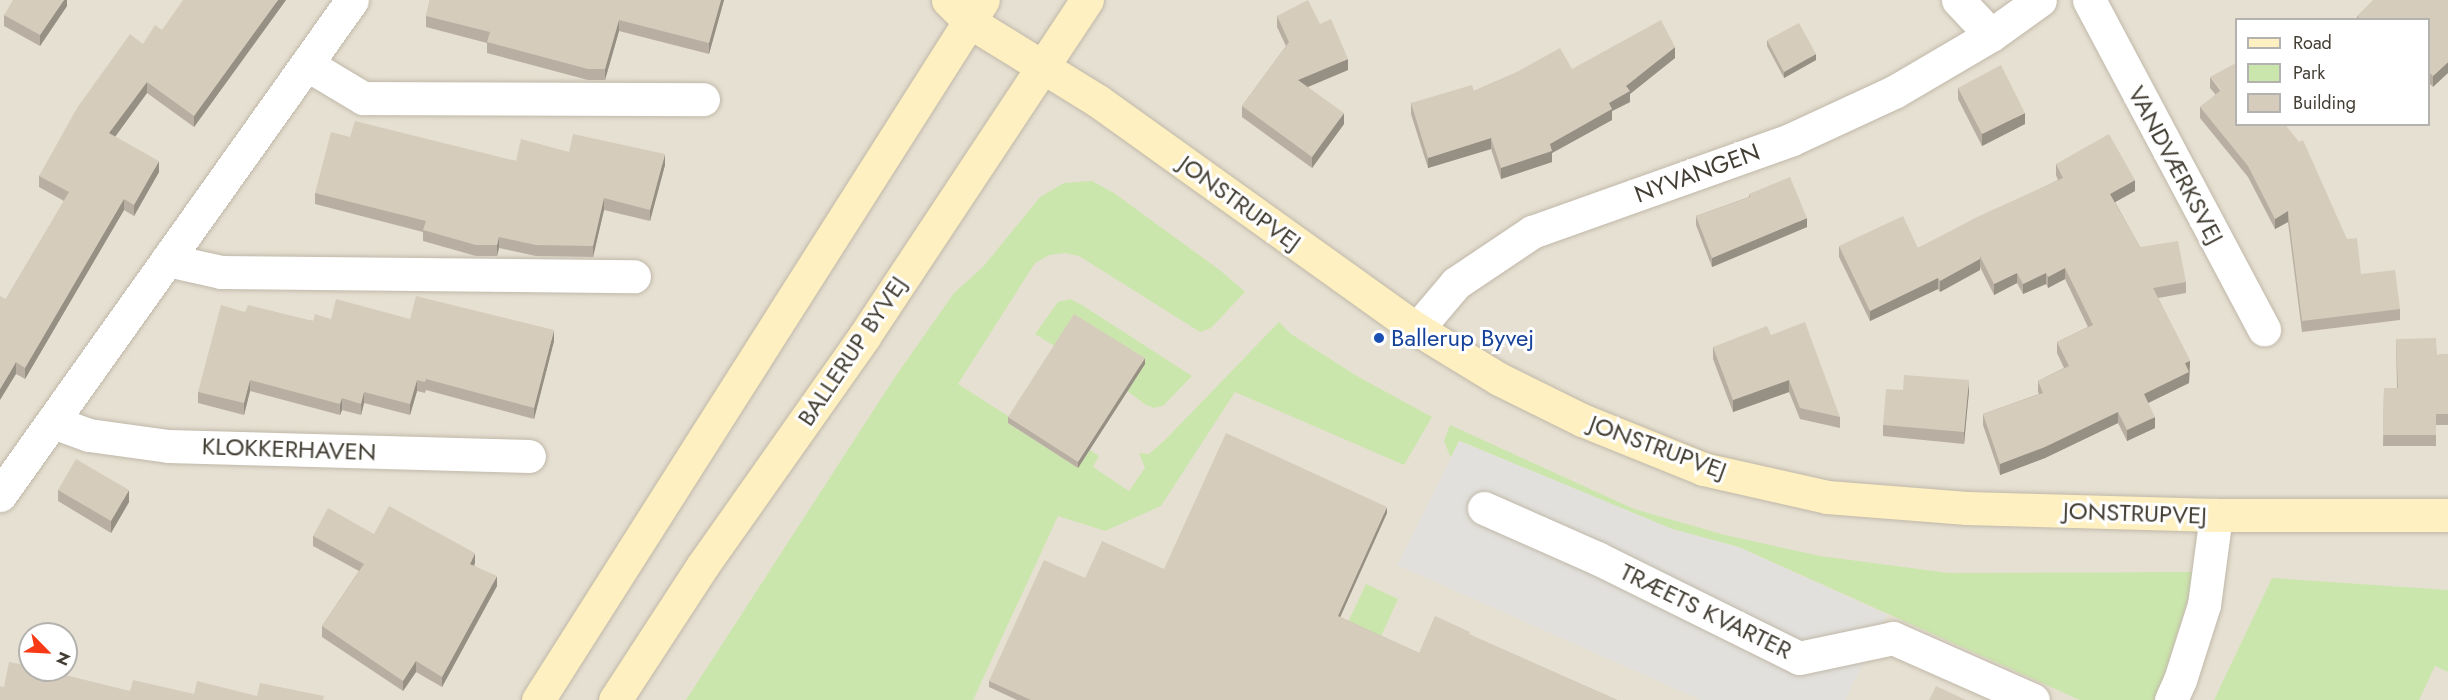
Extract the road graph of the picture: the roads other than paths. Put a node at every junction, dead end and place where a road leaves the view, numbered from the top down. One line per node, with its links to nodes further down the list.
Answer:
1 (352, 0): 8 (street)
2 (1087, 0): 9 (main road, BALLERUP BYVEJ)
3 (1958, 0): 7 (street)
4 (2040, 0): 7 (street, NYVANGEN)
5 (2089, 0): 13 (street, VANDVÆRKSVEJ)
6 (967, 7): 9 (main road, JONSTRUPVEJ); 21 (main road)
7 (1992, 35): 14 (street, NYVANGEN)
8 (308, 65): 10 (street); 11 (street)
9 (1042, 68): 14 (main road, JONSTRUPVEJ); 22 (main road, BALLERUP BYVEJ)
10 (703, 99)
11 (167, 260): 12 (street); 15 (street)
12 (634, 276)
13 (2264, 329)
14 (1418, 330): 19 (main road, JONSTRUPVEJ)
15 (53, 422): 16 (street, KLOKKERHAVEN); 17 (street)
16 (529, 456)
17 (0, 495)
18 (1484, 508): 23 (street, TRÆETS KVARTER)
19 (2216, 515): 20 (main road, JONSTRUPVEJ); 24 (street)
20 (2448, 515)
21 (538, 700)
22 (615, 700)
23 (2033, 700)
24 (2171, 700)

